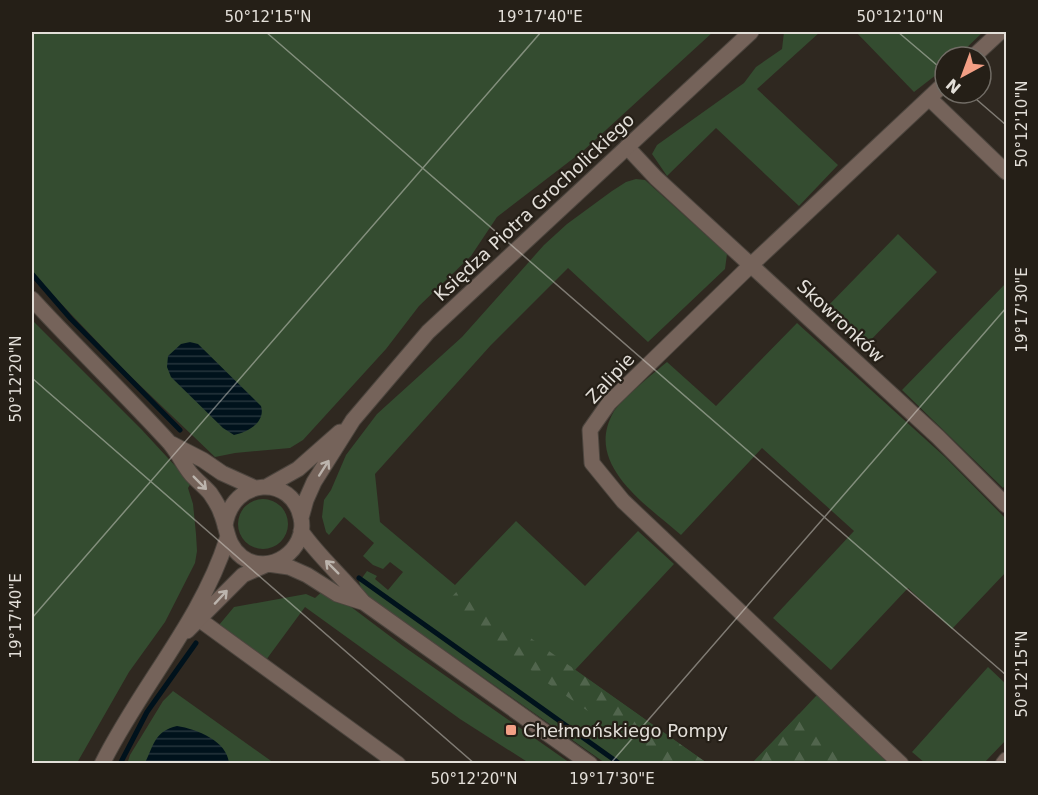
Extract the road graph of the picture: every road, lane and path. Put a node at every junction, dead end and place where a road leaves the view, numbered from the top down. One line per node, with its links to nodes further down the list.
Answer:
1 (751, 32): 6 (street, Księdza Piotra Grocholickiego)
2 (1000, 32): 3 (street)
3 (986, 45)
4 (933, 94): 5 (street, Zalipie)
5 (929, 98): 7 (street); 8 (street, Zalipie)
6 (627, 147): 8 (street, Skowronków); 10 (street, Księdza Piotra Grocholickiego)
7 (1006, 172)
8 (751, 265): 13 (street, Skowronków); 24 (street, Zalipie)
9 (32, 299): 11 (street)
10 (353, 420): 12 (street, Księdza Piotra Grocholickiego); 14 (street, Księdza Piotra Grocholickiego, one-way to 10)
11 (170, 442): 12 (street); 15 (street, one-way to 15)
12 (260, 488): 14 (street); 15 (street)
13 (1006, 505)
14 (301, 524): 16 (street); 17 (street, one-way to 14)
15 (226, 533): 16 (street); 19 (street)
16 (268, 564): 17 (street); 18 (street, one-way to 16)
17 (363, 602): 23 (street)
18 (200, 620): 19 (street); 22 (street)
19 (180, 637): 21 (street)
20 (1006, 760): 25 (street)
21 (102, 764)
22 (398, 764)
23 (590, 764)
24 (902, 764)
25 (1003, 764)

